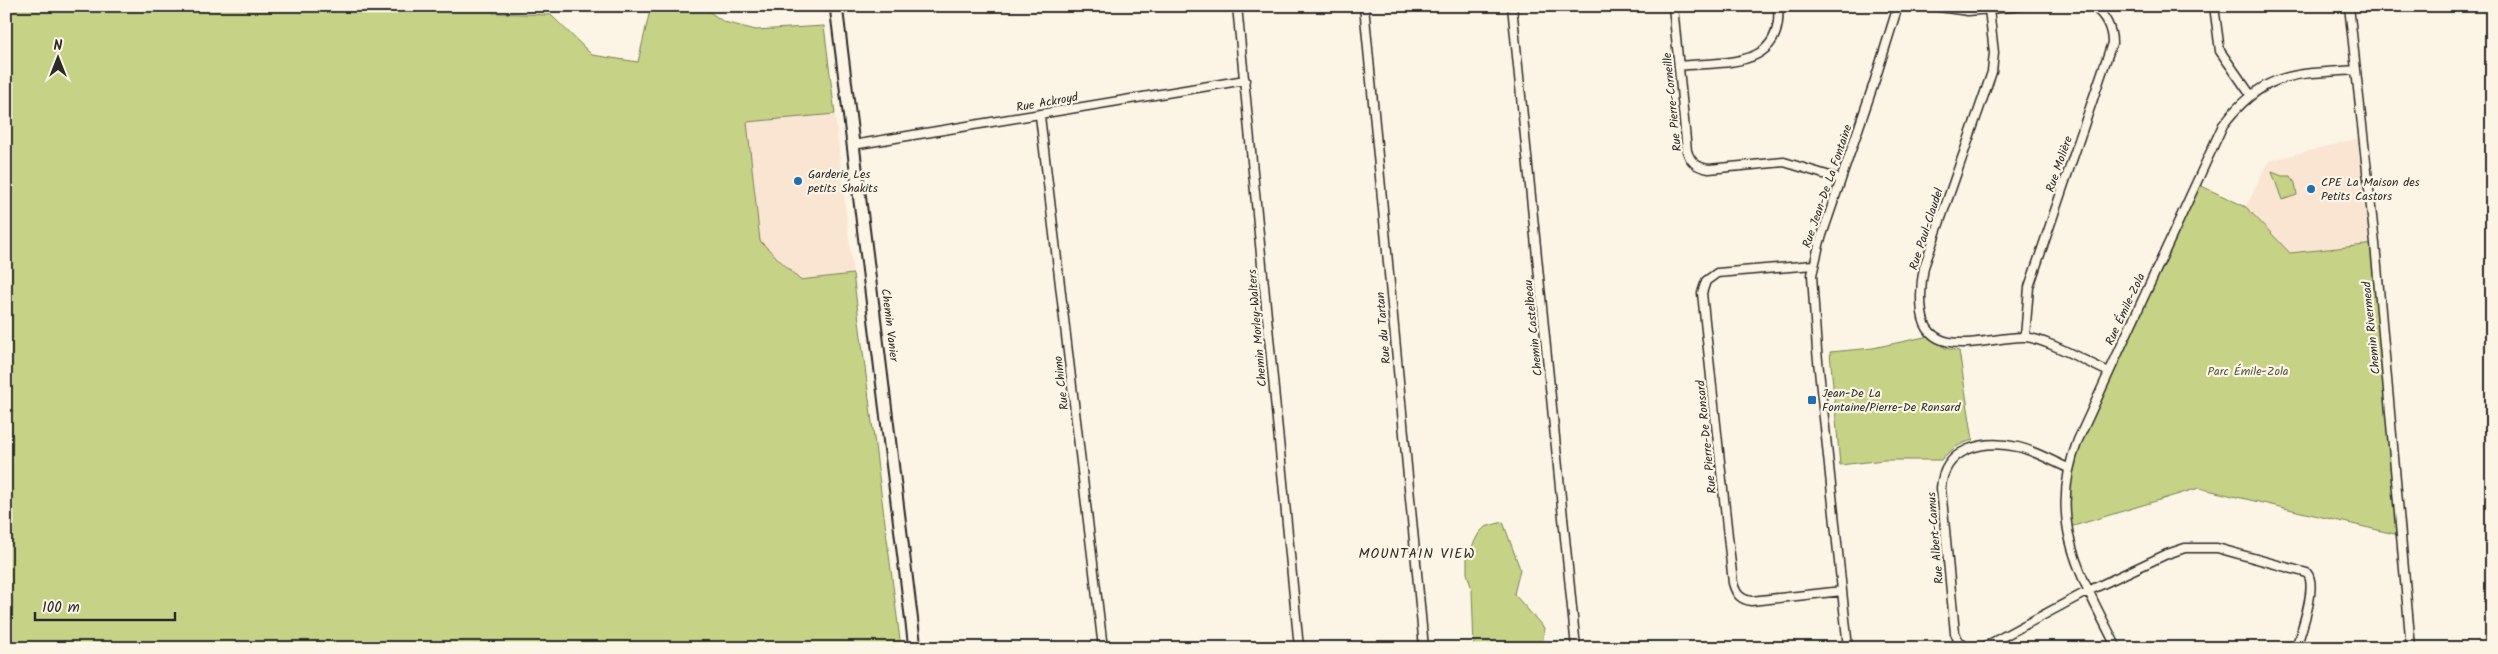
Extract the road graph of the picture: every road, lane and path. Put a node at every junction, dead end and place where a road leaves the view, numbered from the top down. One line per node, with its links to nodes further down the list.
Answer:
1 (836, 6): 19 (main road, Chemin Vanier)
2 (1238, 6): 16 (street, Chemin Morley-Walters)
3 (1364, 6): 30 (street, Rue du Tartan)
4 (1512, 6): 31 (street, Chemin Castelbeau)
5 (1673, 6): 14 (street, Rue Pierre-Corneille)
6 (1778, 6): 14 (street)
7 (1898, 6): 20 (street, Rue Jean-De La Fontaine)
8 (1932, 6): 13 (street)
9 (2021, 6): 13 (street)
10 (2092, 6): 22 (street, Rue Molière)
11 (2214, 6): 17 (street)
12 (2349, 6): 15 (street, Chemin Rivermead)
13 (1989, 9): 22 (street, Rue Paul-Claudel)
14 (1679, 66): 20 (street, Rue Pierre-Corneille)
15 (2356, 70): 17 (street, Rue Émile-Zola); 37 (street, Chemin Rivermead)
16 (1245, 80): 18 (street, Rue Ackroyd); 29 (street, Chemin Morley-Walters)
17 (2250, 94): 23 (street, Rue Émile-Zola)
18 (1040, 116): 19 (street, Rue Ackroyd); 28 (street, Rue Chimo)
19 (853, 145): 27 (main road, Chemin Vanier)
20 (1840, 179): 21 (street, Rue Jean-De La Fontaine)
21 (1813, 265): 25 (street, Rue Jean-De La Fontaine); 25 (street, Rue Pierre-De Ronsard)
22 (2025, 337): 23 (street, Rue Paul-Claudel)
23 (2109, 372): 24 (street, Rue Émile-Zola)
24 (2068, 468): 26 (street, Rue Émile-Zola); 33 (street, Rue Albert-Camus)
25 (1842, 591): 32 (street, Rue Jean-De La Fontaine)
26 (2088, 591): 34 (street); 35 (street, Rue Émile-Zola); 36 (street)
27 (915, 648)
28 (1104, 648)
29 (1299, 648)
30 (1424, 648)
31 (1576, 648)
32 (1848, 648)
33 (1966, 648)
34 (1982, 648)
35 (2117, 648)
36 (2296, 648)
37 (2410, 648)

